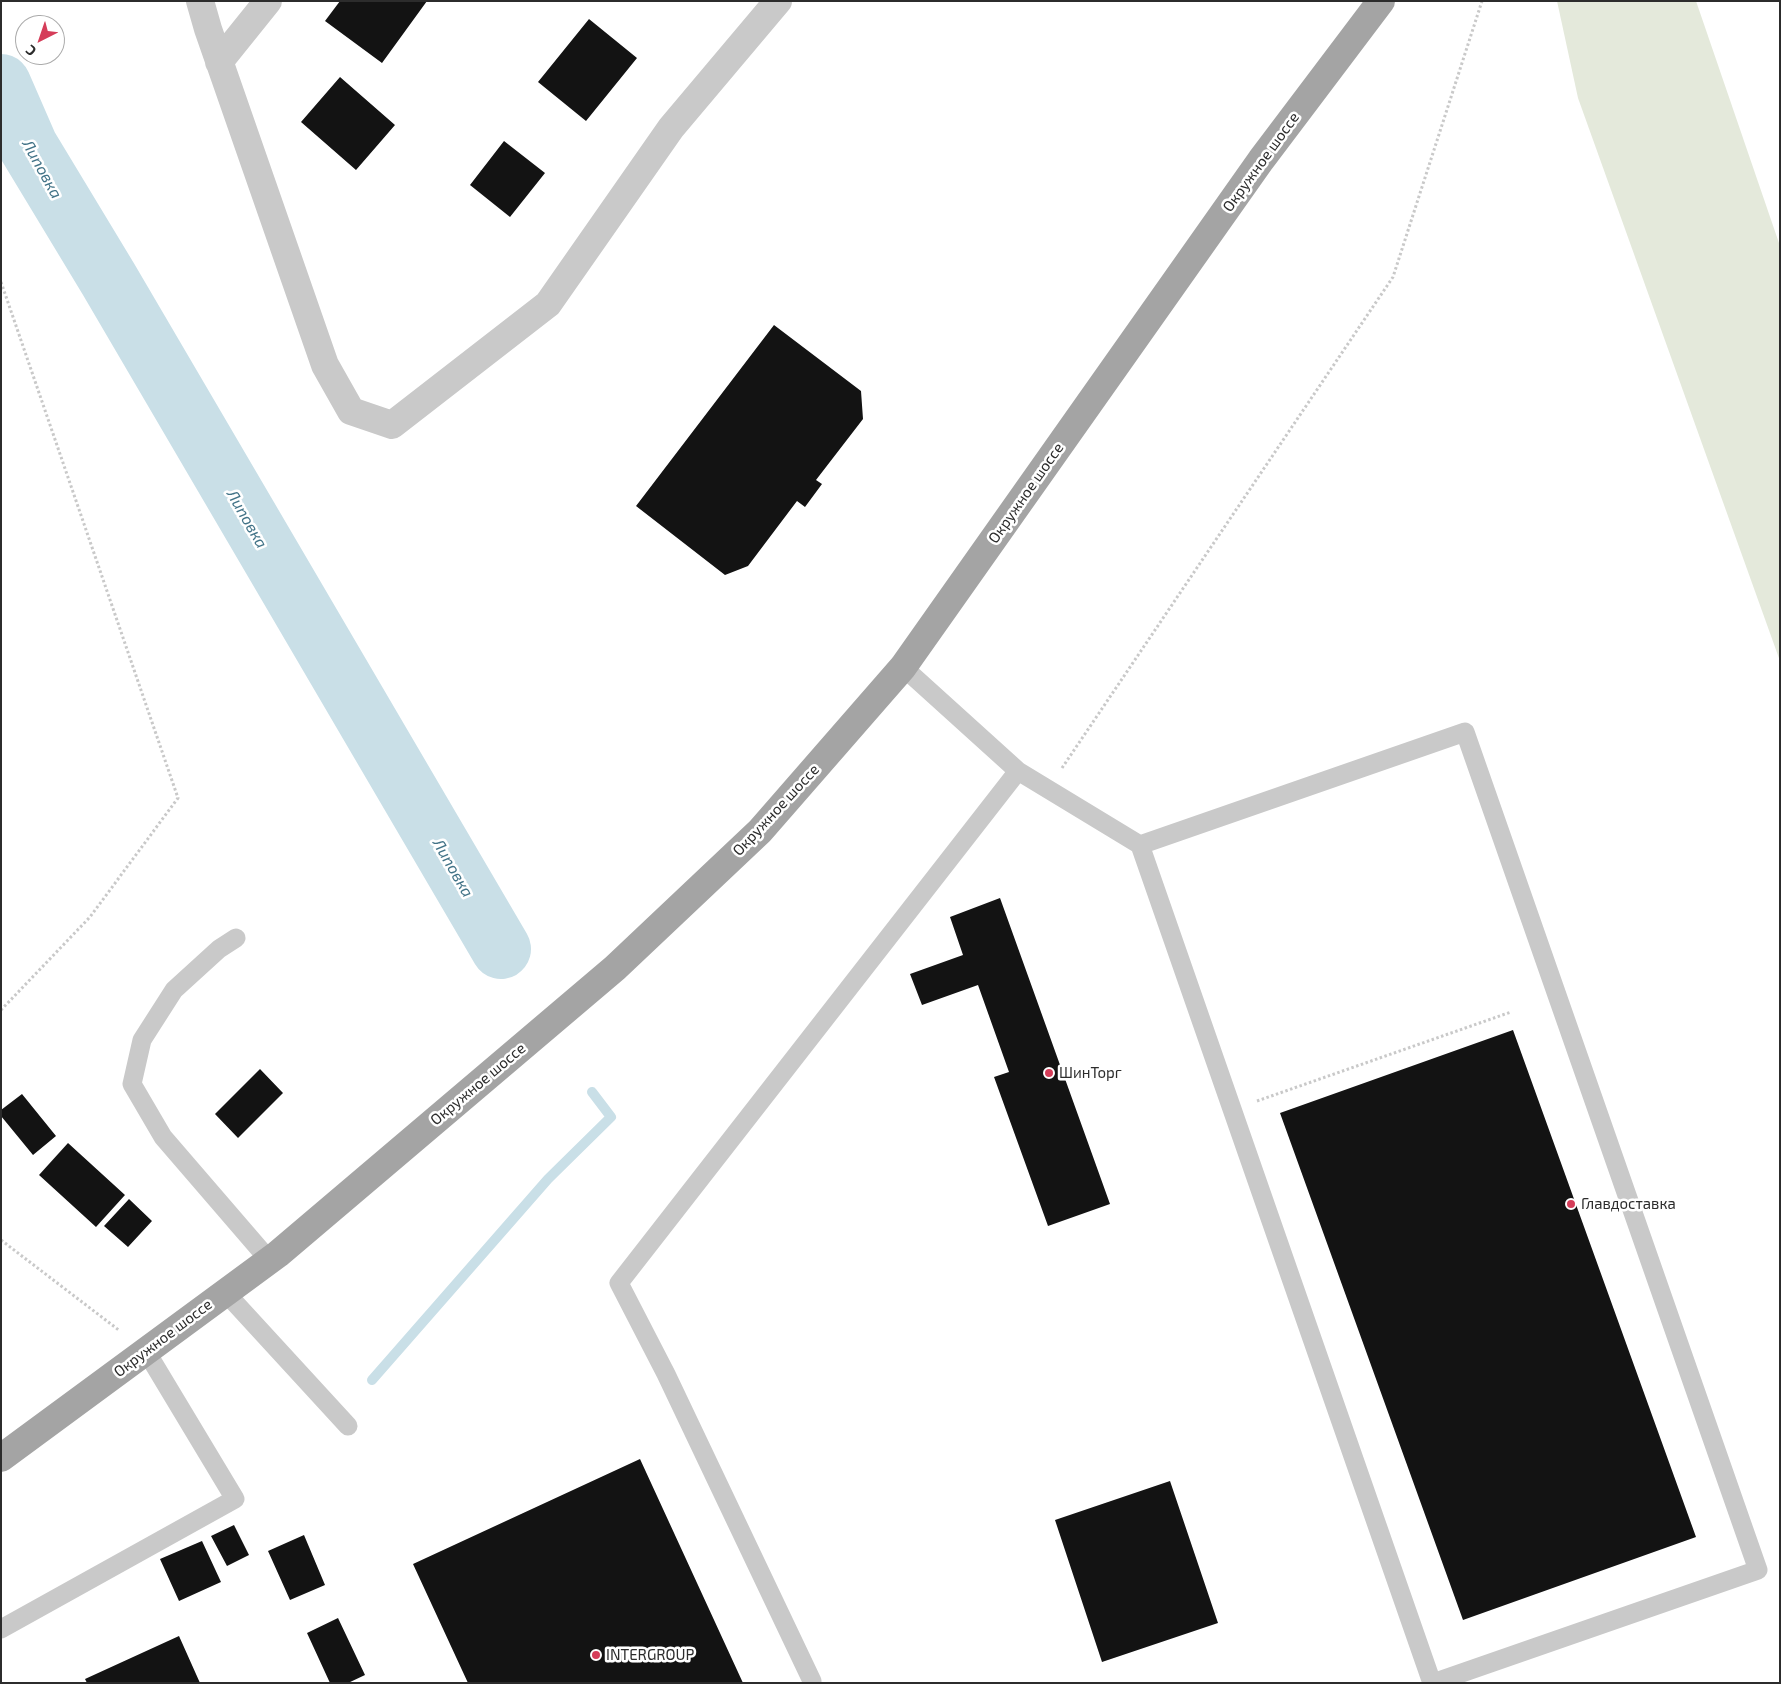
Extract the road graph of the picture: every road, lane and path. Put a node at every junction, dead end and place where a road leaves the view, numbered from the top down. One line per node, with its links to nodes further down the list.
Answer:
1 (200, 1): 6 (street)
2 (268, 1): 6 (street)
3 (778, 1): 6 (street)
4 (1381, 1): 8 (main road, Окружное шоссе)
5 (1482, 1): 10 (path)
6 (219, 62)
7 (1, 282): 13 (path)
8 (903, 667): 9 (lane); 17 (main road, Окружное шоссе)
9 (1018, 771): 11 (lane); 23 (lane)
10 (1060, 772)
11 (1140, 845): 24 (lane); 24 (lane)
12 (236, 938): 17 (lane)
13 (1, 1010)
14 (1511, 1012): 15 (path)
15 (1257, 1101)
16 (1, 1240): 19 (path)
17 (269, 1260): 18 (main road, Окружное шоссе)
18 (225, 1292): 19 (main road, Окружное шоссе); 20 (lane)
19 (146, 1351): 21 (main road, Окружное шоссе); 22 (lane)
20 (348, 1426)
21 (1, 1458)
22 (1, 1628)
23 (812, 1681)
24 (1432, 1683)

